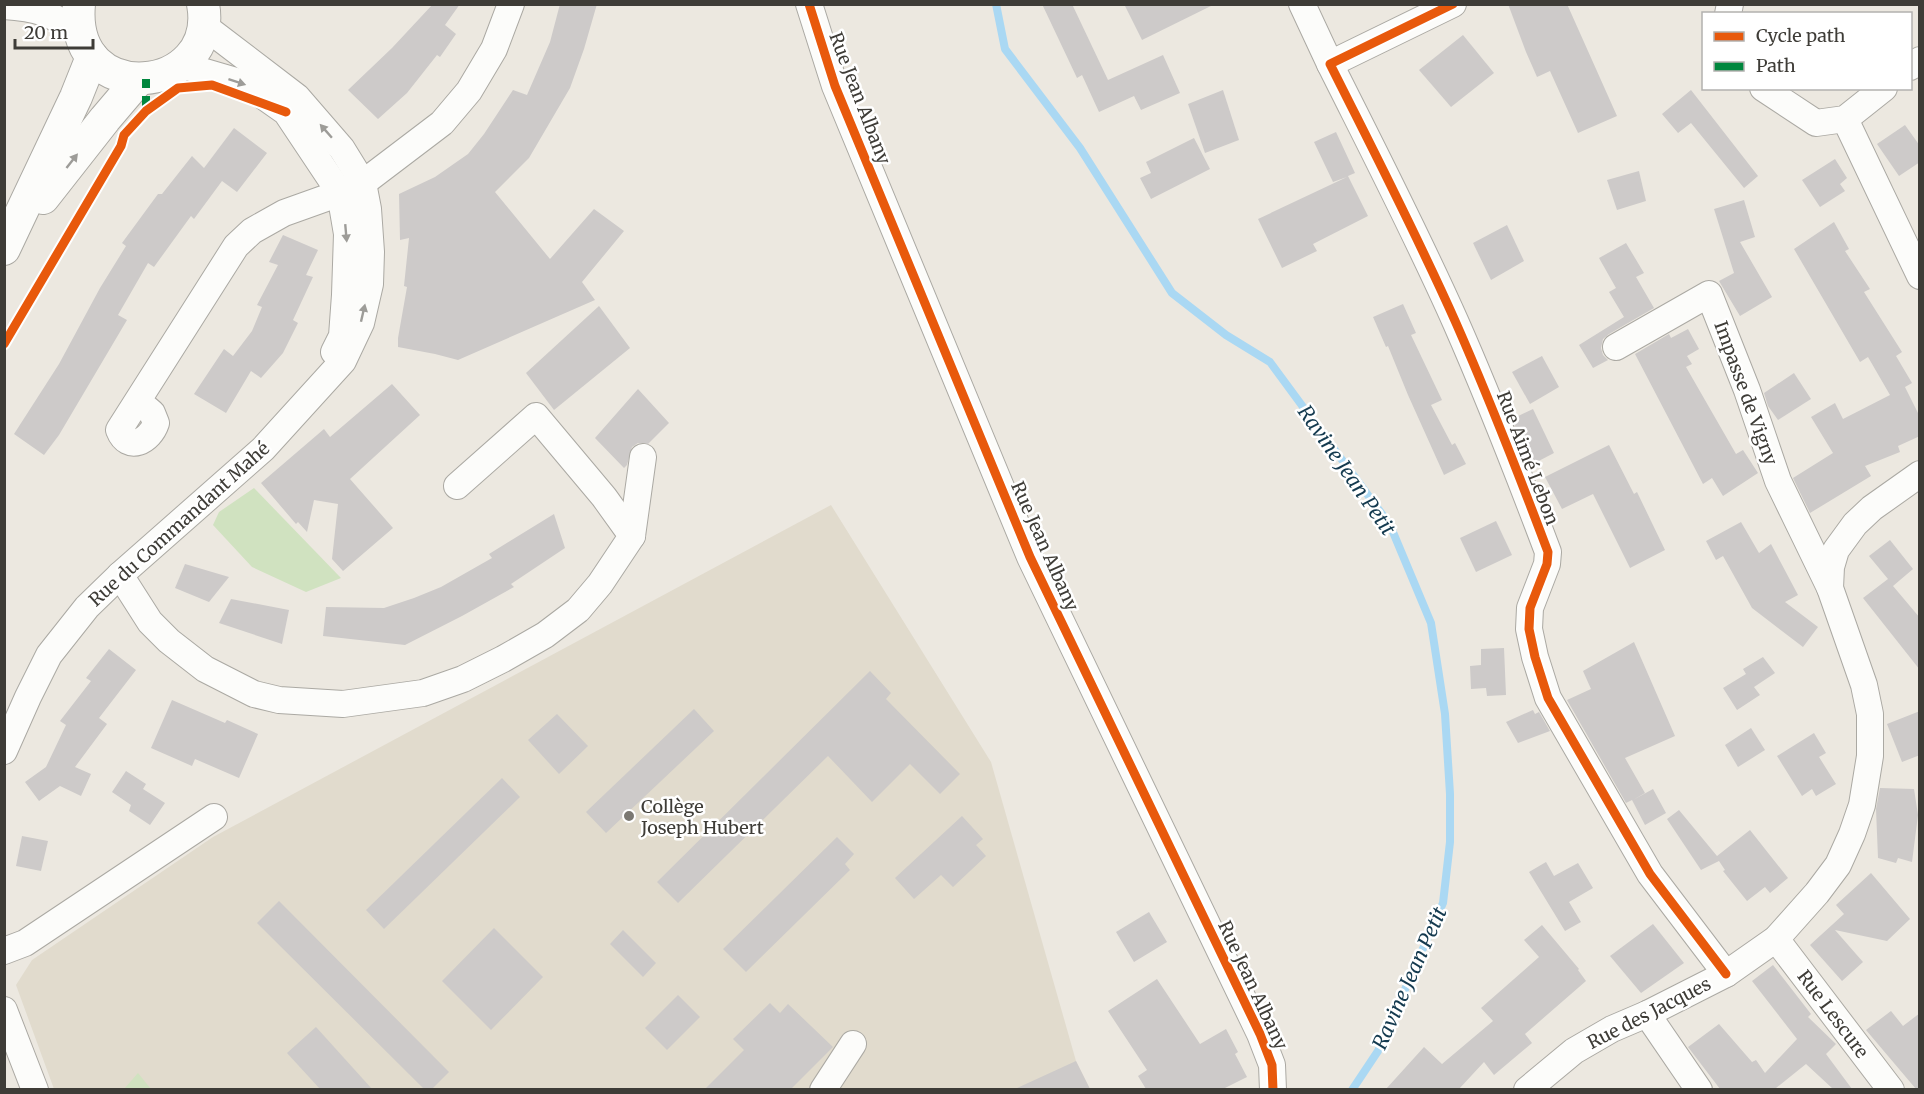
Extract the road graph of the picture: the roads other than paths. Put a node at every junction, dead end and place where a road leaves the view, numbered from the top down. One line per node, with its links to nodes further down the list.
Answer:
1 (512, 4): 14 (street)
2 (809, 4): 37 (street, Rue Jean Albany)
3 (1302, 4): 8 (street, Rue Aimé Lebon)
4 (1452, 4): 8 (street)
5 (4, 6): 7 (street)
6 (203, 15): 9 (main road); 14 (street, Rue du Commandant Mahé, one-way to 6)
7 (84, 32): 10 (main road); 16 (main road)
8 (1330, 64): 31 (street, Rue Aimé Lebon)
9 (181, 65): 10 (main road); 15 (street, Rue du Commandant Mahé, one-way to 15)
10 (139, 80): 16 (main road, one-way to 10)
11 (1766, 90): 13 (street)
12 (1881, 90): 13 (street)
13 (1845, 119): 17 (street)
14 (363, 183): 15 (street); 19 (street, Rue du Commandant Mahé, one-way to 14)
15 (340, 193): 19 (street, Rue du Commandant Mahé, one-way to 19); 20 (street)
16 (7, 245)
17 (1920, 276)
18 (1616, 347): 26 (street, Impasse de Vigny)
19 (310, 396): 25 (street, Rue du Commandant Mahé)
20 (138, 401)
21 (643, 457): 24 (street)
22 (1920, 474): 26 (street, Rue des Jacques)
23 (457, 486): 24 (street)
24 (632, 536): 25 (street)
25 (120, 575): 27 (street, Rue du Commandant Mahé)
26 (1830, 588): 29 (street, Rue des Jacques)
27 (4, 751)
28 (214, 817): 30 (street)
29 (1776, 939): 31 (street, Rue des Jacques); 40 (street, Rue Lescure)
30 (4, 951)
31 (1726, 974): 33 (street, Rue des Jacques)
32 (4, 1010): 35 (street)
33 (1647, 1014): 38 (street, Rue des Jacques); 39 (street)
34 (853, 1044): 36 (street)
35 (35, 1089)
36 (823, 1089)
37 (1273, 1089)
38 (1527, 1089)
39 (1700, 1089)
40 (1891, 1089)

